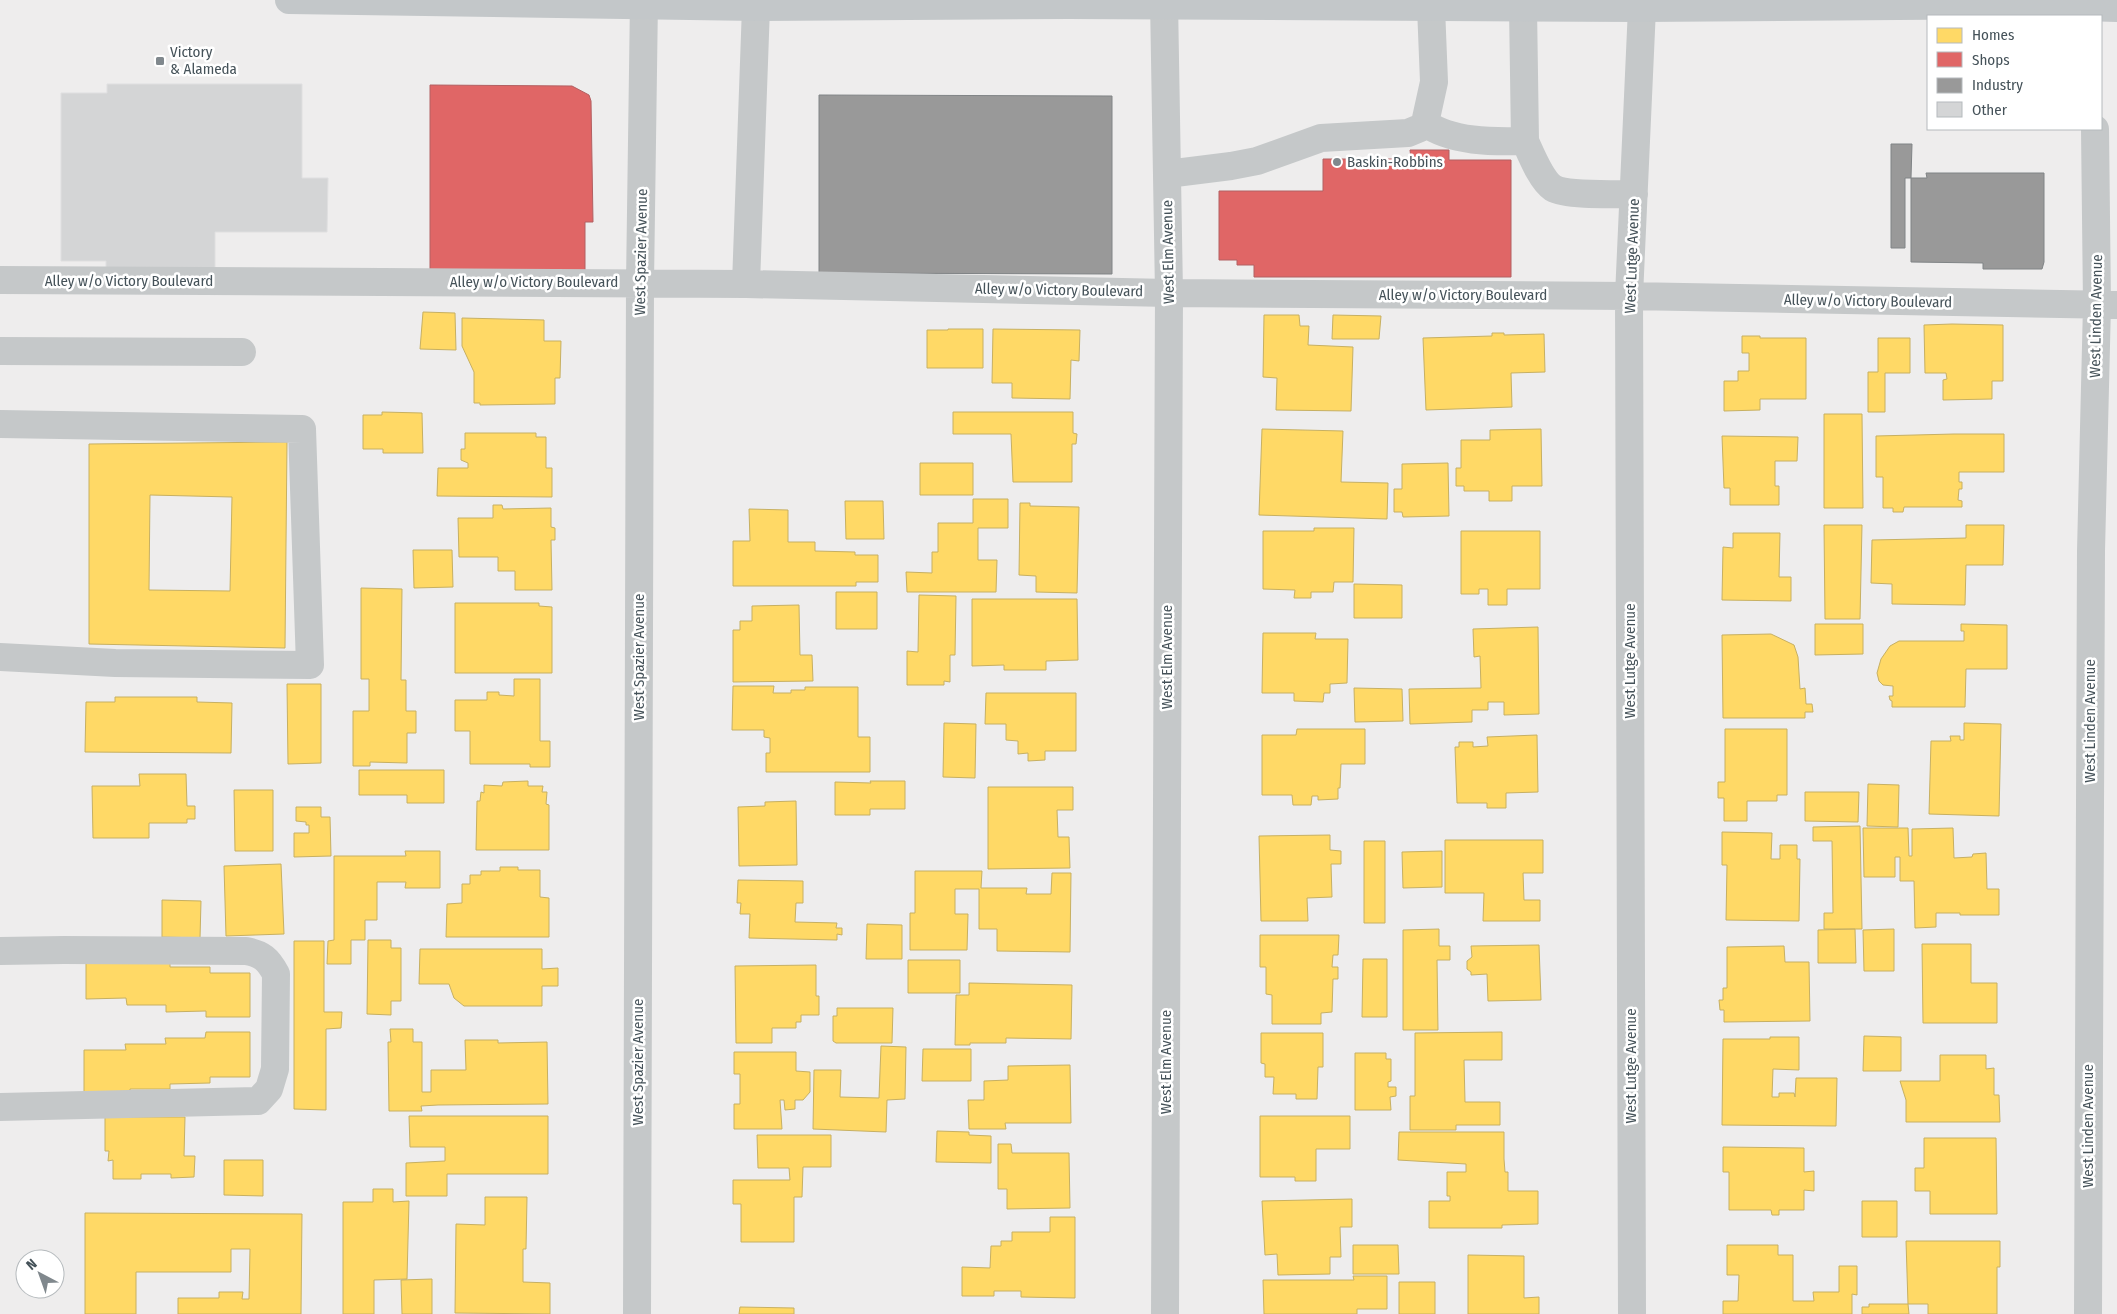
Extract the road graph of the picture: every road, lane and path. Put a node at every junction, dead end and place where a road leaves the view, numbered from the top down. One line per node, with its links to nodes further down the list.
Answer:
1 (289, 0): 3 (main road)
2 (2018, 2): 10 (main road); 11 (main road)
3 (563, 3): 4 (main road)
4 (644, 3): 9 (main road); 18 (street, West Spazier Avenue)
5 (1164, 3): 7 (main road); 9 (main road); 15 (street, West Elm Avenue)
6 (1572, 4): 8 (main road); 10 (main road)
7 (1431, 7): 8 (main road); 12 (street)
8 (1523, 7): 14 (street)
9 (756, 8): 19 (street)
10 (1642, 8): 16 (street, West Lutge Avenue)
11 (2104, 11)
12 (1425, 123): 14 (street); 15 (street)
13 (2095, 130): 22 (street, West Linden Avenue)
14 (1525, 141): 16 (street)
15 (1167, 174): 20 (street, West Elm Avenue)
16 (1634, 194): 21 (street, West Lutge Avenue)
17 (0, 280): 18 (street, Alley w/o Victory Boulevard)
18 (640, 282): 19 (street, Alley w/o Victory Boulevard); 29 (street, West Spazier Avenue)
19 (746, 284): 20 (street, Alley w/o Victory Boulevard)
20 (1169, 292): 21 (street, Alley w/o Victory Boulevard); 30 (street, West Elm Avenue)
21 (1629, 296): 22 (street, Alley w/o Victory Boulevard); 31 (street, West Lutge Avenue)
22 (2107, 305): 32 (street, West Linden Avenue)
23 (0, 351): 24 (street)
24 (242, 352)
25 (0, 424): 26 (street)
26 (0, 657)
27 (0, 951): 28 (street)
28 (0, 1108)
29 (637, 1314)
30 (1165, 1314)
31 (1632, 1314)
32 (2088, 1314)

